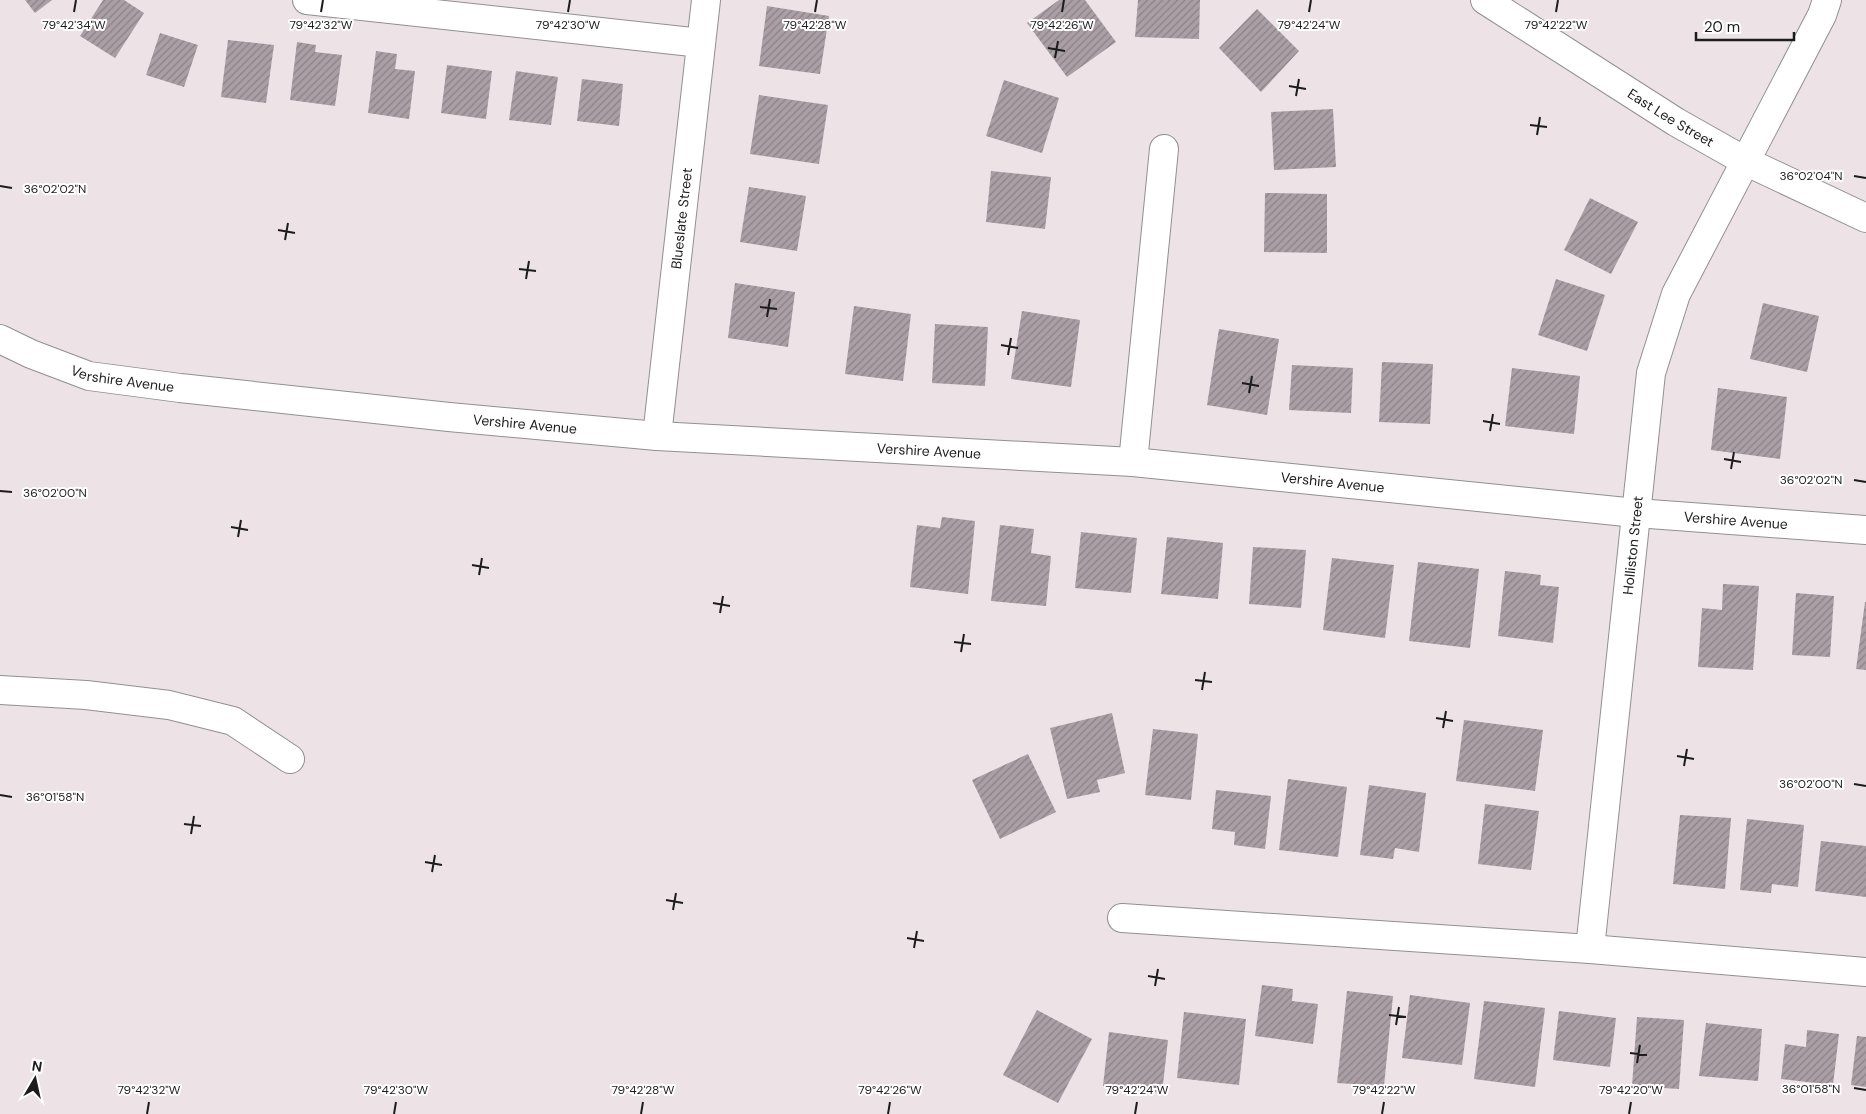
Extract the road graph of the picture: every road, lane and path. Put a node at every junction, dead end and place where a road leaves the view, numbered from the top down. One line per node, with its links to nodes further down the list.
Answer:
1 (307, 0): 5 (street)
2 (706, 0): 5 (street, Blueslate Street)
3 (1485, 0): 7 (street, East Lee Street)
4 (1827, 0): 7 (street, Holliston Street)
5 (701, 43): 10 (street, Blueslate Street)
6 (1164, 149): 11 (street)
7 (1745, 161): 8 (street, East Lee Street); 12 (street, Holliston Street)
8 (1866, 218)
9 (0, 338): 10 (street, Vershire Avenue)
10 (657, 436): 11 (street, Vershire Avenue)
11 (1133, 462): 12 (street, Vershire Avenue)
12 (1636, 513): 13 (street, Vershire Avenue); 17 (street, Holliston Street)
13 (1866, 530)
14 (0, 690): 15 (street)
15 (290, 760)
16 (1122, 918): 17 (street)
17 (1590, 950): 18 (street)
18 (1866, 972)

